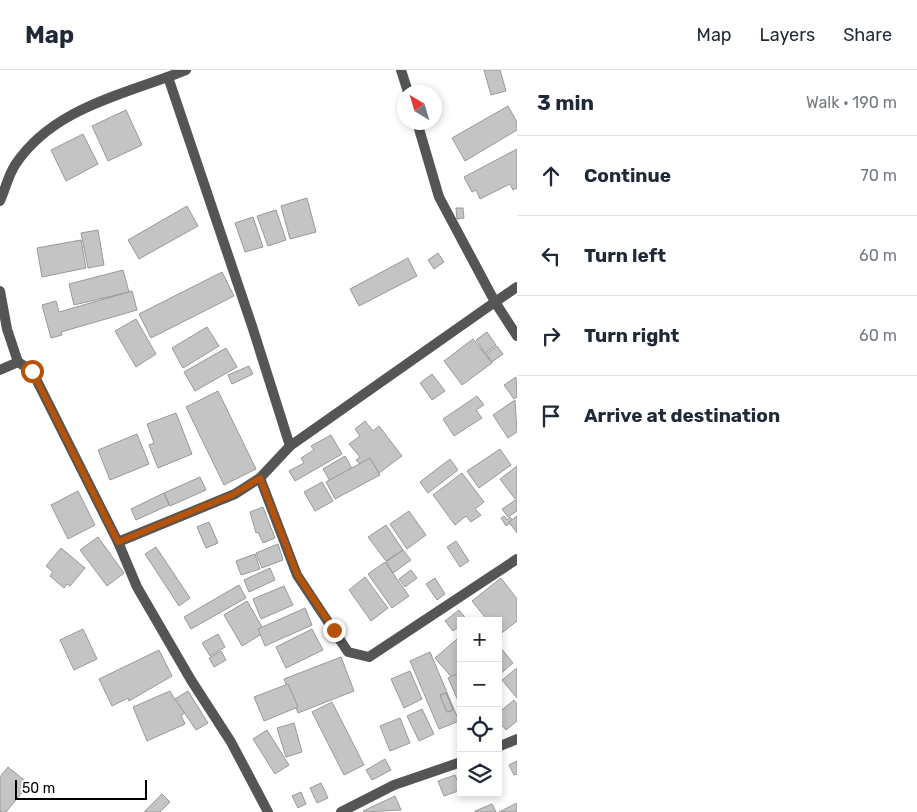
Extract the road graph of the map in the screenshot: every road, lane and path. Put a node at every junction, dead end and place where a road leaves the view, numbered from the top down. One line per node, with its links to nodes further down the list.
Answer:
1 (186, 70): 3 (street)
2 (402, 70): 4 (street)
3 (168, 77): 6 (street); 13 (street)
4 (406, 85)
5 (419, 130): 9 (street)
6 (0, 201)
7 (517, 287): 9 (street)
8 (0, 291): 11 (street)
9 (495, 302): 10 (street); 13 (street)
10 (517, 336)
11 (18, 362): 12 (street); 15 (street)
12 (0, 370)
13 (290, 446): 14 (street)
14 (260, 478): 15 (street); 16 (street)
15 (118, 542): 20 (street)
16 (517, 559)
17 (517, 740): 18 (street)
18 (502, 746)
19 (457, 763): 21 (street)
20 (268, 812)
21 (340, 812)

